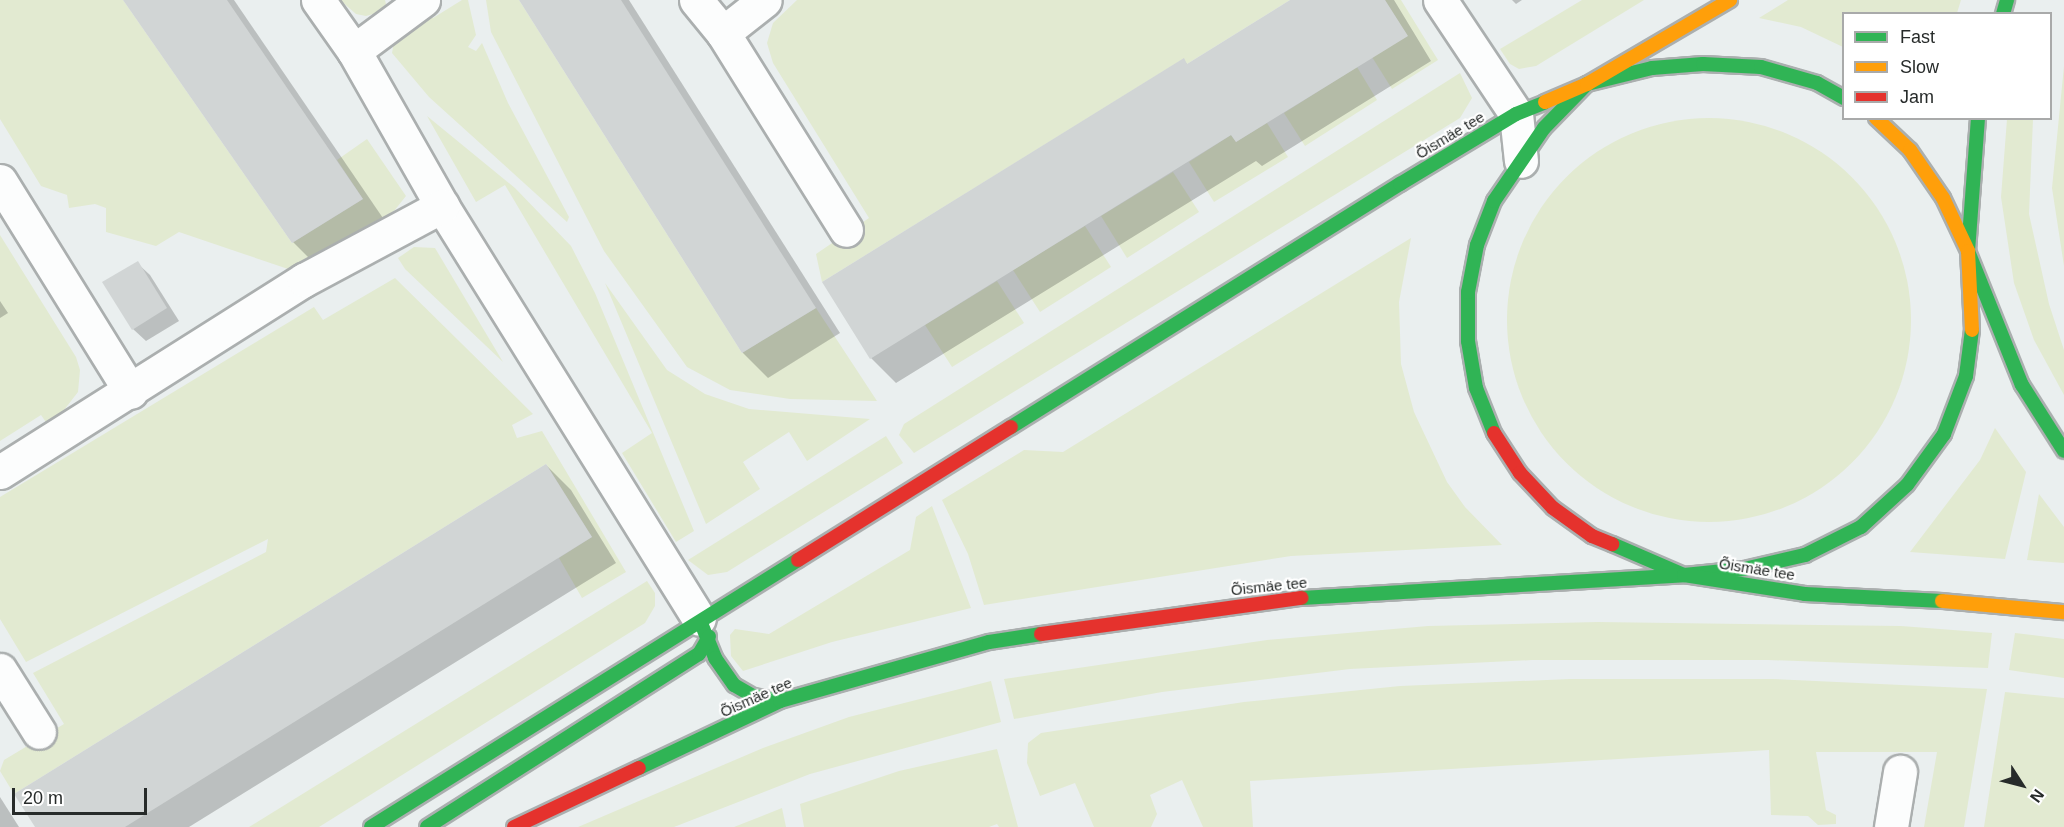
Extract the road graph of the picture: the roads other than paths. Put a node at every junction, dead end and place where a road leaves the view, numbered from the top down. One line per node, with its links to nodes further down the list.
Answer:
1 (318, 0): 8 (street)
2 (422, 0): 8 (street)
3 (696, 0): 7 (street)
4 (765, 0): 7 (street)
5 (1440, 0): 11 (street)
6 (1730, 0): 9 (main road, Õismäe tee)
7 (723, 33): 17 (street)
8 (354, 51): 16 (street)
9 (1587, 84): 10 (main road); 11 (main road, Õismäe tee); 14 (main road)
10 (1842, 97)
11 (1516, 114): 14 (street); 24 (main road, Õismäe tee)
12 (1878, 120): 18 (main road)
13 (1978, 120): 18 (main road)
14 (1521, 160): 22 (main road)
15 (0, 181): 19 (street)
16 (442, 206): 19 (street); 24 (street)
17 (846, 230)
18 (1968, 251): 20 (main road); 22 (main road)
19 (131, 392): 21 (street)
20 (2064, 451)
21 (0, 472)
22 (1684, 575): 23 (main road, Õismäe tee); 26 (main road, Õismäe tee)
23 (2064, 612)
24 (704, 628): 26 (main road); 29 (main road, Õismäe tee); 30 (main road)
25 (0, 670): 27 (street)
26 (780, 701): 31 (main road, Õismäe tee)
27 (39, 732)
28 (1900, 772): 32 (street)
29 (371, 827)
30 (427, 827)
31 (514, 827)
32 (1891, 827)

